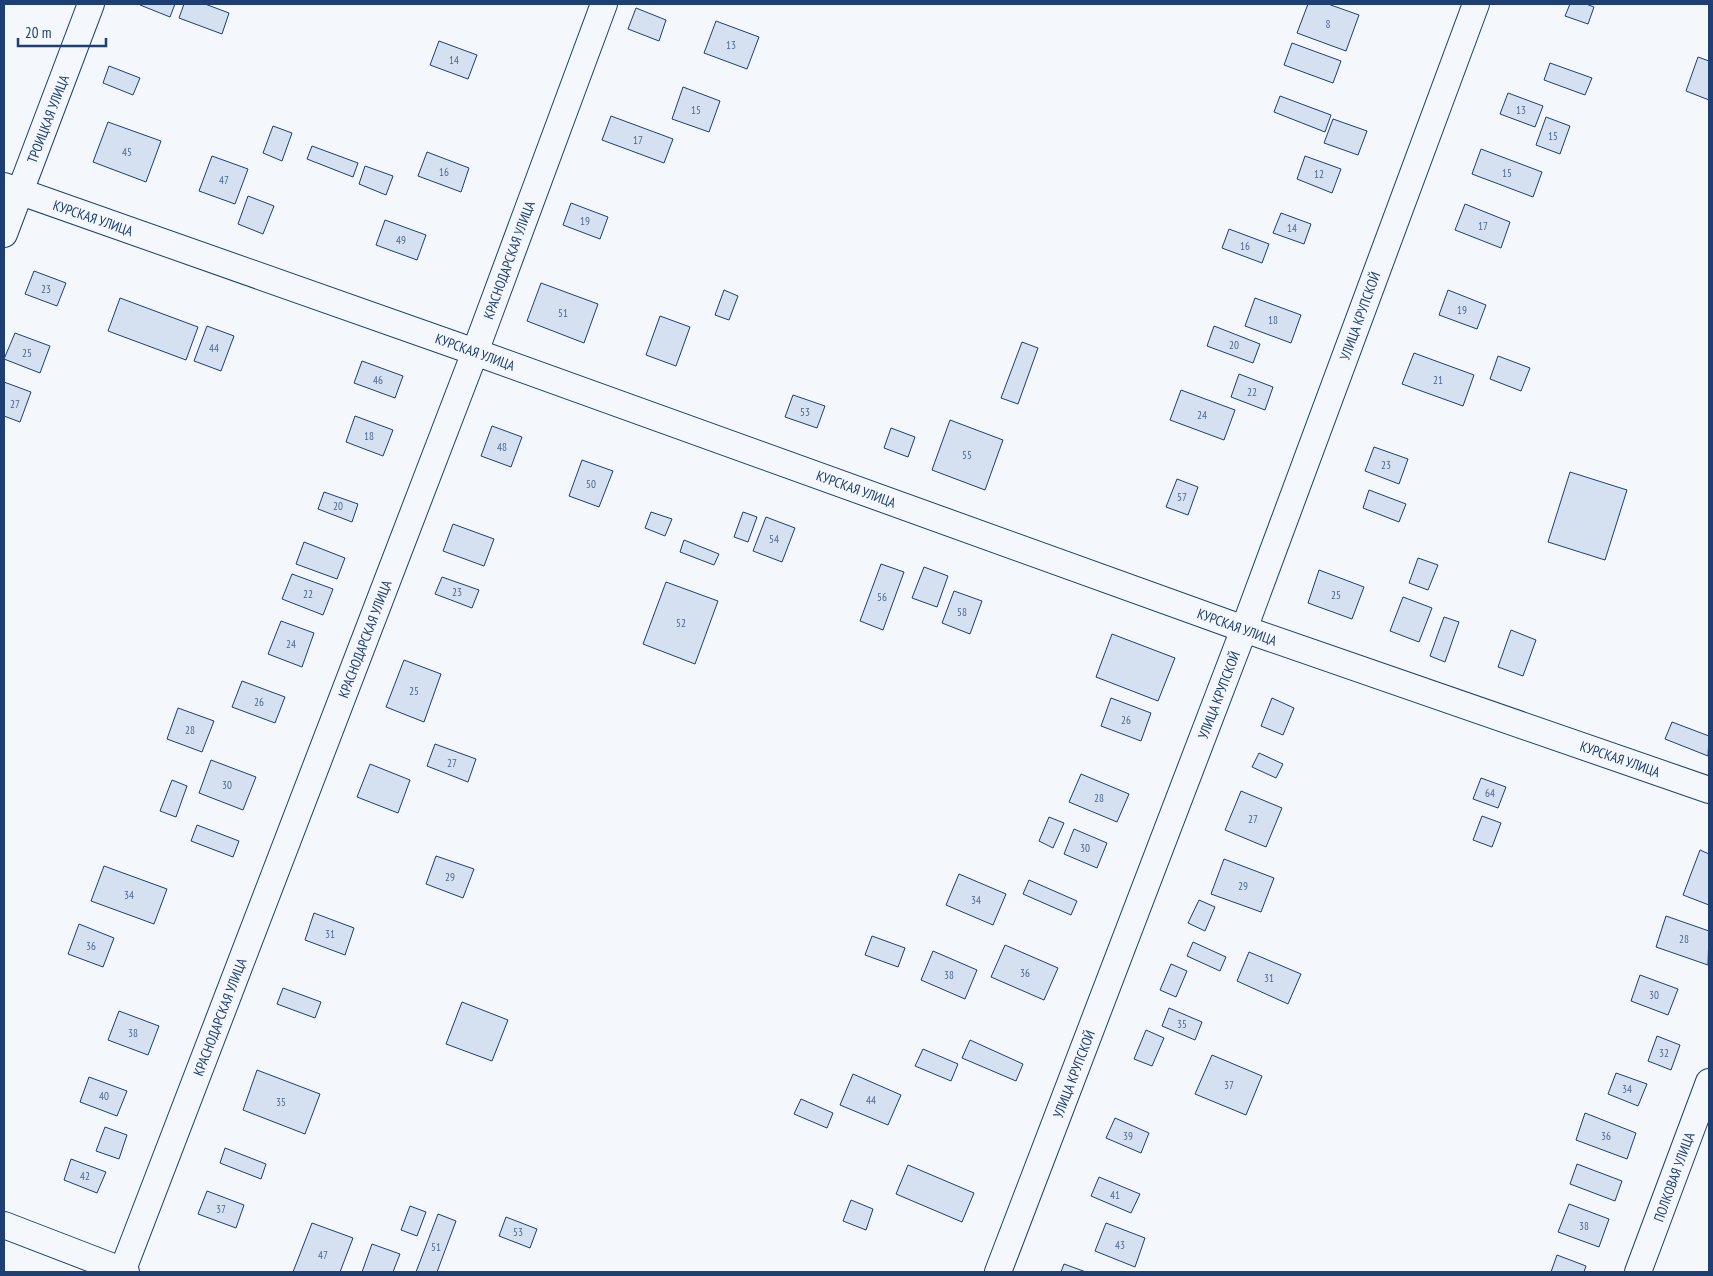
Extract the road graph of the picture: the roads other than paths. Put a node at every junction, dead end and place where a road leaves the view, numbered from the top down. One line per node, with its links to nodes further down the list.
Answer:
1 (91, 4): 4 (street, ТРОИЦКАЯ УЛИЦА)
2 (604, 4): 6 (street, КРАСНОДАРСКАЯ УЛИЦА)
3 (1476, 4): 7 (street, УЛИЦА КРУПСКОЙ)
4 (12, 189): 5 (street, ТРОИЦКАЯ УЛИЦА); 6 (street, КУРСКАЯ УЛИЦА)
5 (4, 234)
6 (475, 352): 7 (street, КУРСКАЯ УЛИЦА); 11 (street, КРАСНОДАРСКАЯ УЛИЦА)
7 (1244, 629): 8 (street, КУРСКАЯ УЛИЦА); 12 (street, УЛИЦА КРУПСКОЙ)
8 (1709, 790)
9 (1709, 1082): 13 (street, ПОЛКОВАЯ УЛИЦА)
10 (4, 1225): 11 (street)
11 (124, 1272)
12 (998, 1272)
13 (1638, 1272)

